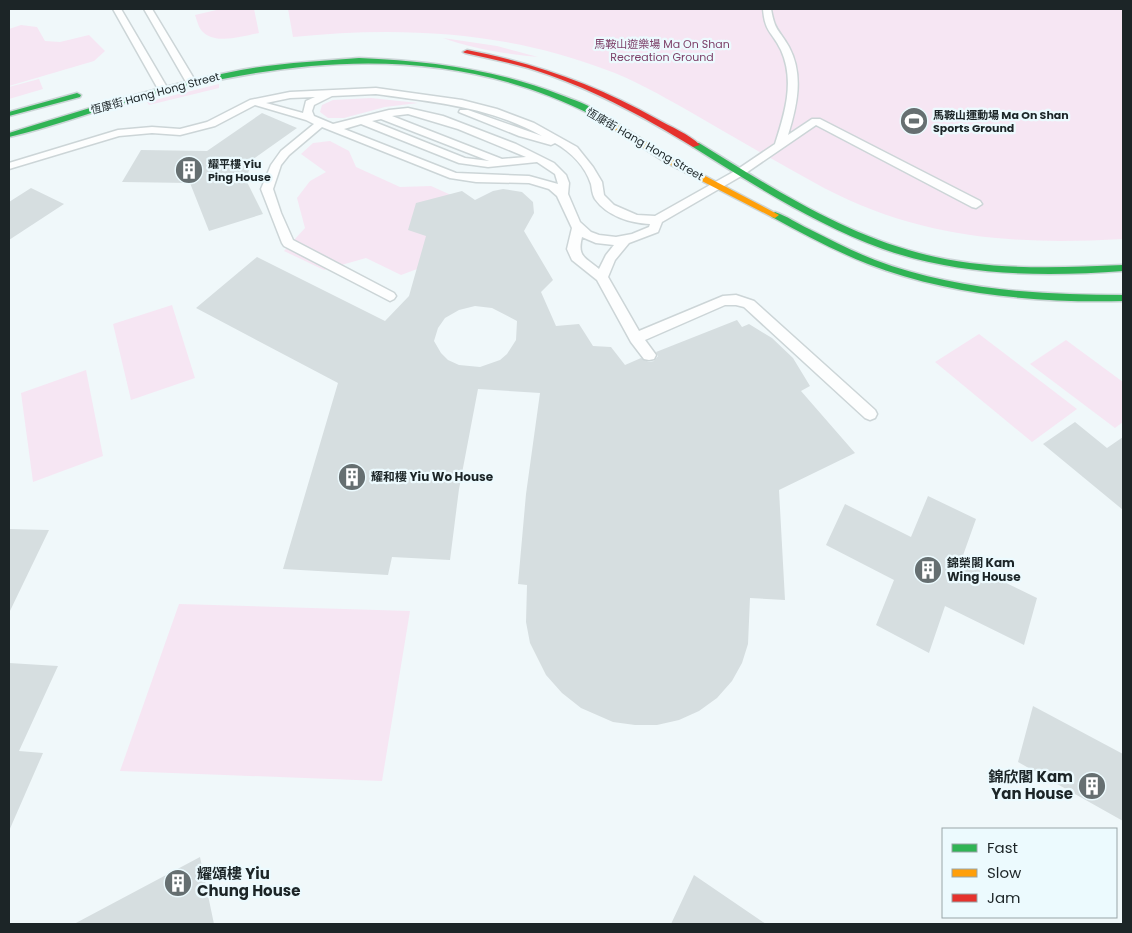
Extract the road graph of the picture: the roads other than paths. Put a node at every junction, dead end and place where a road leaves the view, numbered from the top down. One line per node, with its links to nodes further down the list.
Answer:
1 (117, 9): 5 (lane)
2 (148, 9): 5 (lane)
3 (767, 9): 19 (lane)
4 (458, 50): 23 (street, 恆康街 Hang Hong Street)
5 (173, 69): 6 (street, 恆康街 Hang Hong Street); 7 (lane); 8 (lane)
6 (140, 77)
7 (191, 82): 8 (street, 恆康街 Hang Hong Street); 24 (street, 恆康街 Hang Hong Street)
8 (163, 89): 18 (street, 恆康街 Hang Hong Street)
9 (87, 92): 12 (street, 恆康街 Hang Hong Street)
10 (330, 93): 11 (lane); 14 (lane); 27 (lane)
11 (250, 103): 14 (lane); 22 (lane)
12 (9, 114)
13 (383, 116): 15 (lane); 20 (lane); 21 (lane)
14 (310, 118): 16 (lane)
15 (364, 122): 17 (lane); 21 (lane)
16 (321, 123): 17 (lane); 32 (lane)
17 (334, 127): 25 (lane)
18 (9, 135)
19 (780, 145): 23 (lane); 26 (lane)
20 (537, 159): 21 (lane); 25 (lane)
21 (503, 162)
22 (9, 166)
23 (739, 173): 24 (lane); 30 (street, 恆康街 Hang Hong Street)
24 (718, 185): 27 (lane); 33 (street, 恆康街 Hang Hong Street)
25 (562, 194): 28 (lane)
26 (976, 204)
27 (657, 220): 29 (lane)
28 (578, 228): 29 (lane); 31 (lane)
29 (624, 241): 31 (lane)
30 (1123, 268)
31 (602, 277): 34 (lane)
32 (390, 296)
33 (1123, 298)
34 (636, 338): 35 (lane); 36 (lane)
35 (649, 355)
36 (870, 414)

